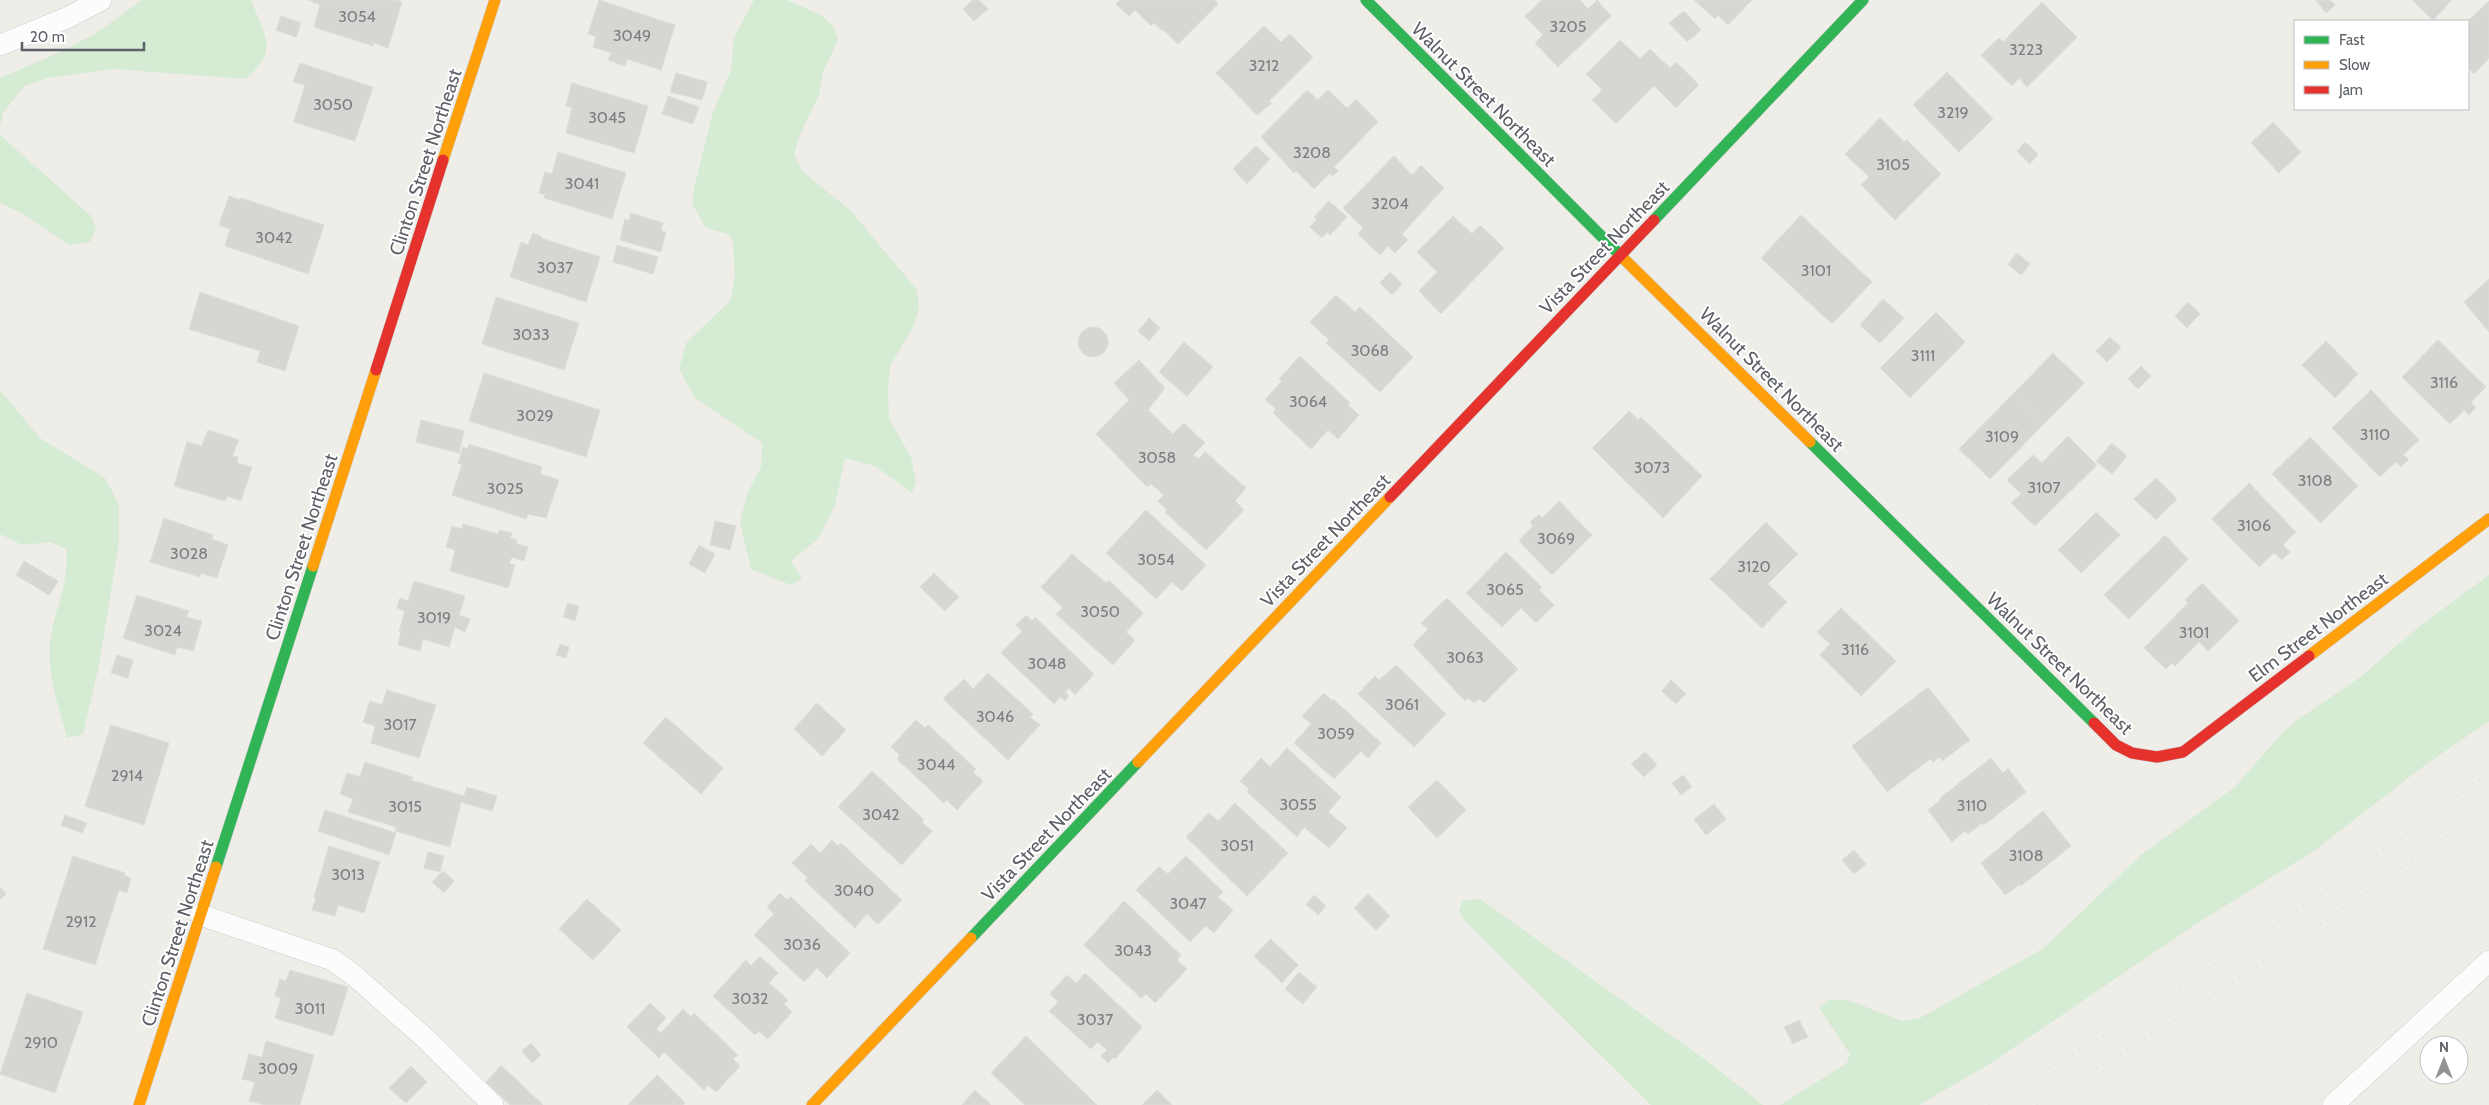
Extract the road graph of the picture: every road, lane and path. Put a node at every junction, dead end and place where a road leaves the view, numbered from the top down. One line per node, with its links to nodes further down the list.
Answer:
1 (101, 0): 5 (lane)
2 (495, 0): 9 (street, Clinton Street Northeast)
3 (1366, 0): 6 (street, Walnut Street Northeast)
4 (1863, 0): 6 (street, Vista Street Northeast)
5 (0, 45)
6 (1620, 255): 8 (street, Walnut Street Northeast); 13 (street, Vista Street Northeast)
7 (2489, 519): 8 (street, Elm Street Northeast)
8 (2166, 757)
9 (201, 915): 11 (street, Clinton Street Northeast); 12 (lane)
10 (2489, 961): 14 (lane)
11 (139, 1105)
12 (493, 1105)
13 (812, 1105)
14 (2333, 1105)

